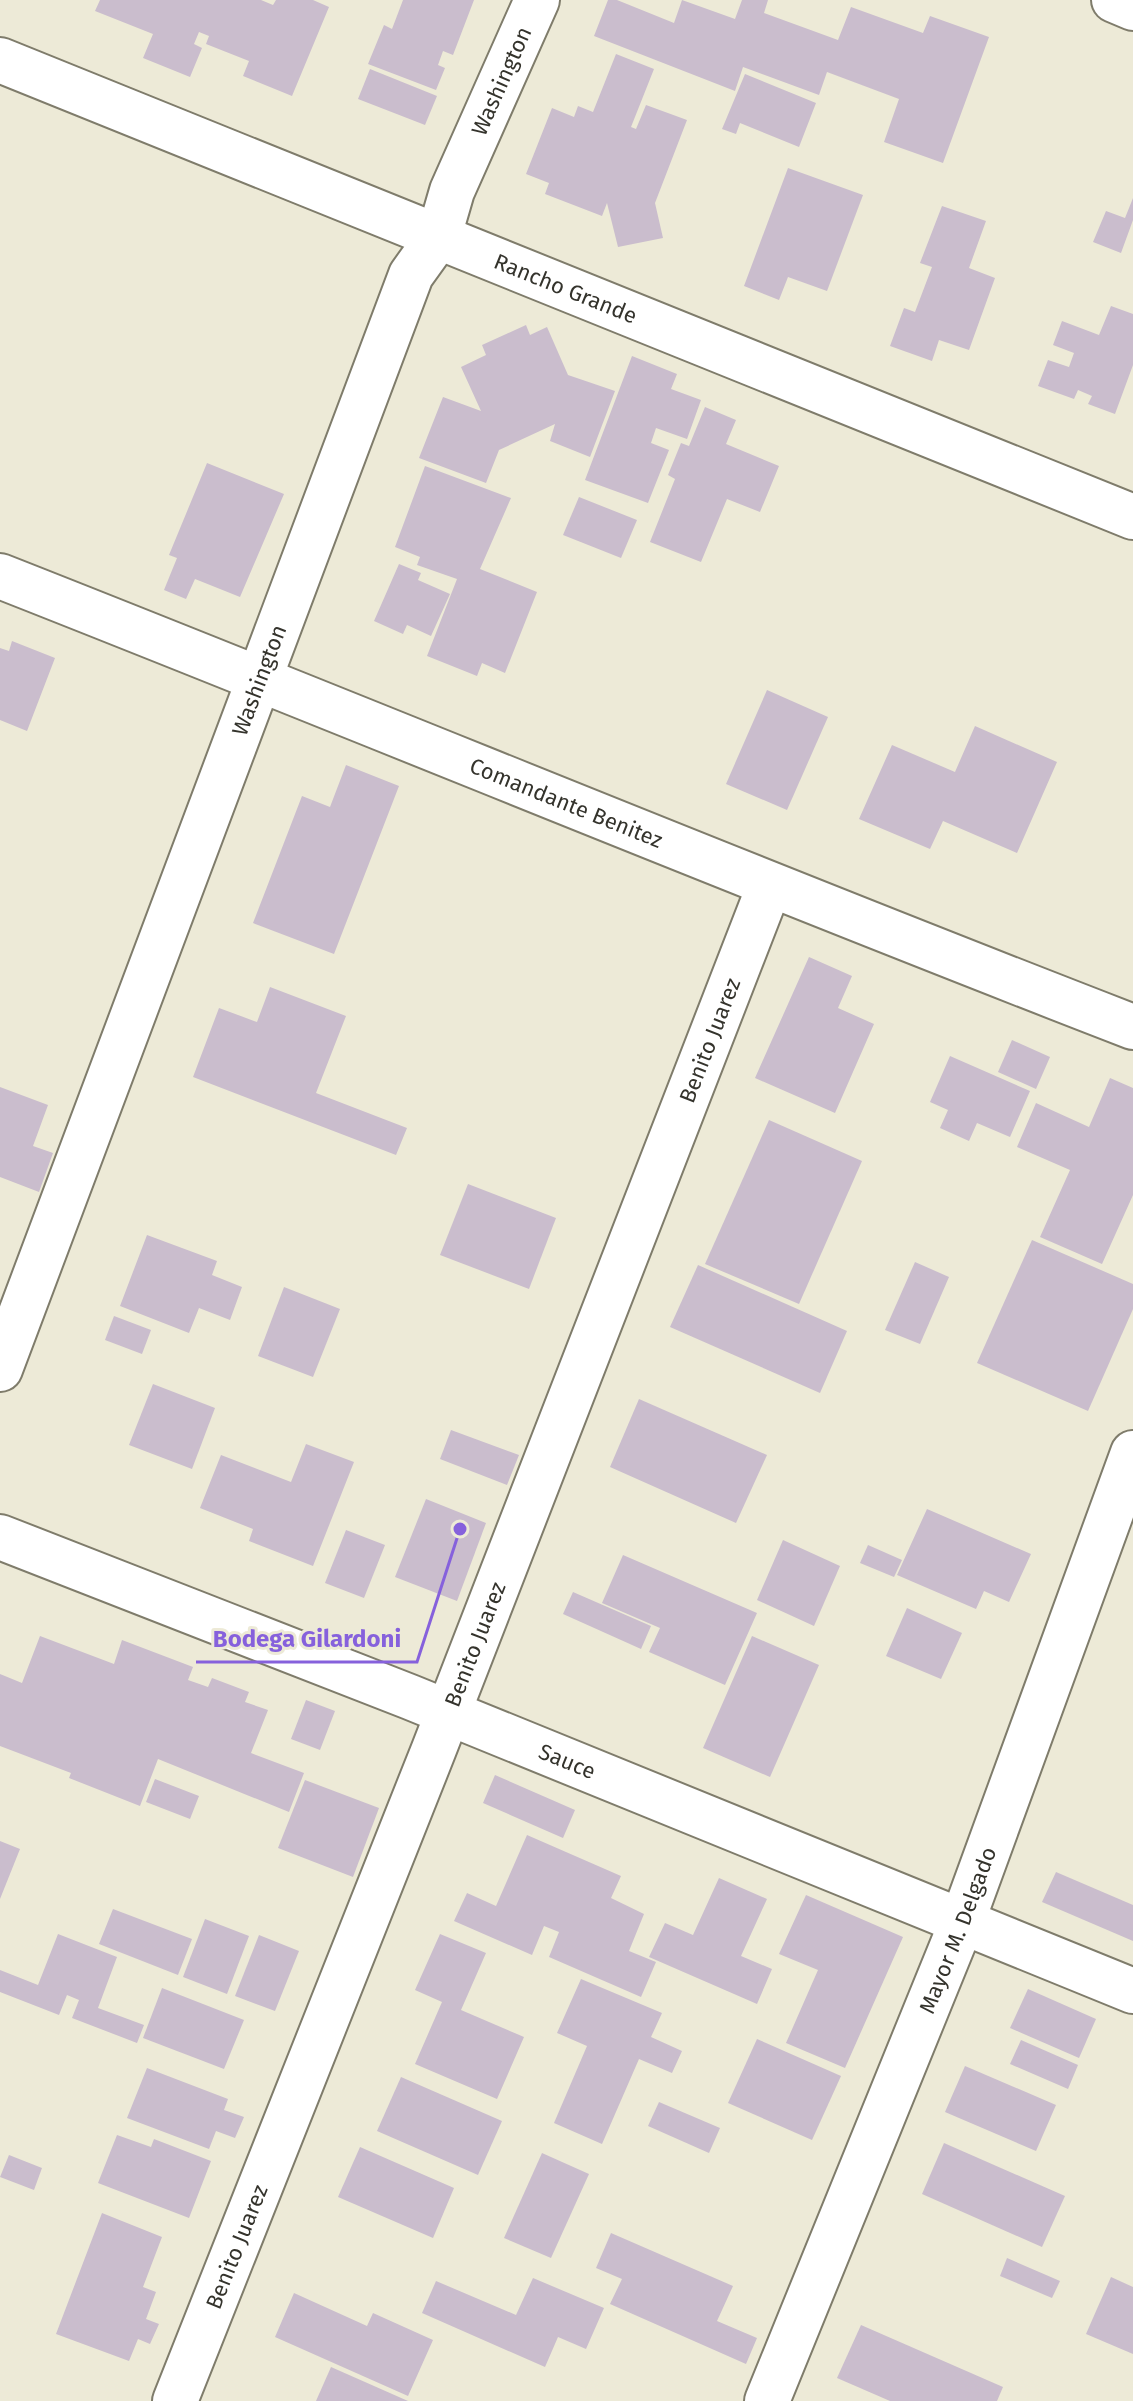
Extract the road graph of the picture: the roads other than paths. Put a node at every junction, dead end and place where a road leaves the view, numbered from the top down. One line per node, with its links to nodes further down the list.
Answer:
1 (537, 0): 5 (street, Washington)
2 (1114, 0): 3 (street)
3 (1133, 8)
4 (0, 60): 5 (street, Rancho Grande)
5 (439, 236): 6 (street, Rancho Grande); 8 (street, Washington)
6 (1133, 517)
7 (0, 576): 8 (street, Comandante Benitez)
8 (261, 679): 9 (street, Comandante Benitez); 11 (street, Washington)
9 (769, 887): 10 (street, Comandante Benitez); 14 (street, Benito Juarez)
10 (1133, 1027)
11 (0, 1369)
12 (1133, 1453): 15 (street, Mayor M. Delgado)
13 (0, 1537): 14 (street, Sauce)
14 (448, 1713): 15 (street, Sauce); 17 (street, Benito Juarez)
15 (962, 1922): 16 (street, Sauce); 18 (street, Mayor M. Delgado)
16 (1133, 1991)
17 (175, 2401)
18 (767, 2401)

